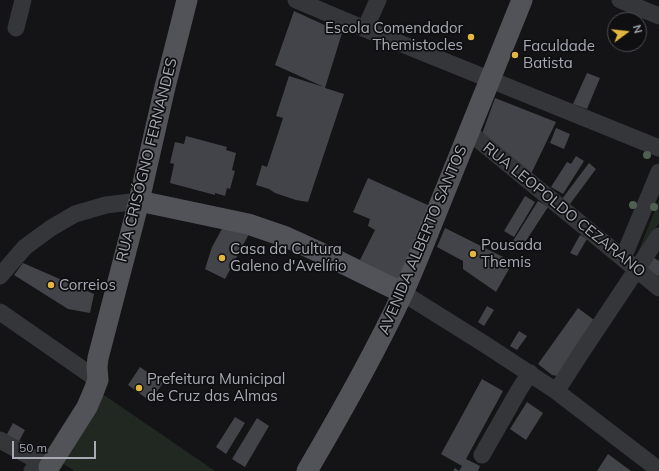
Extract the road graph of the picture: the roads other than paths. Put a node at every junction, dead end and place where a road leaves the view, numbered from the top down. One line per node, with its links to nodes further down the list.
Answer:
1 (23, 0): 8 (street)
2 (187, 0): 14 (main road, RUA CRISÓGNO FERNANDES)
3 (296, 0): 9 (street)
4 (378, 0): 9 (street)
5 (522, 0): 10 (main road, AVENIDA ALBERTO SANTOS)
6 (620, 0): 7 (street)
7 (659, 16)
8 (16, 28)
9 (365, 29): 10 (street)
10 (490, 79): 11 (main road, AVENIDA ALBERTO SANTOS); 12 (street)
11 (469, 132): 16 (street, RUA LEOPOLDO CEZARANO); 20 (main road, AVENIDA ALBERTO SANTOS)
12 (659, 148)
13 (659, 172): 16 (street)
14 (139, 201): 18 (street); 20 (main road); 23 (main road, RUA CRISÓGNO FERNANDES)
15 (659, 236): 17 (street)
16 (623, 258): 17 (street, RUA LEOPOLDO CEZARANO)
17 (636, 270): 19 (street, RUA LEOPOLDO CEZARANO); 24 (street)
18 (0, 276)
19 (659, 288)
20 (403, 293): 22 (street); 29 (main road, AVENIDA ALBERTO SANTOS)
21 (0, 312): 23 (street)
22 (530, 374): 24 (street); 26 (street)
23 (96, 375): 27 (main road, RUA CRISÓGNO FERNANDES)
24 (556, 390): 28 (street)
25 (0, 440): 27 (street)
26 (482, 455)
27 (44, 468)
28 (659, 470)
29 (307, 471)

